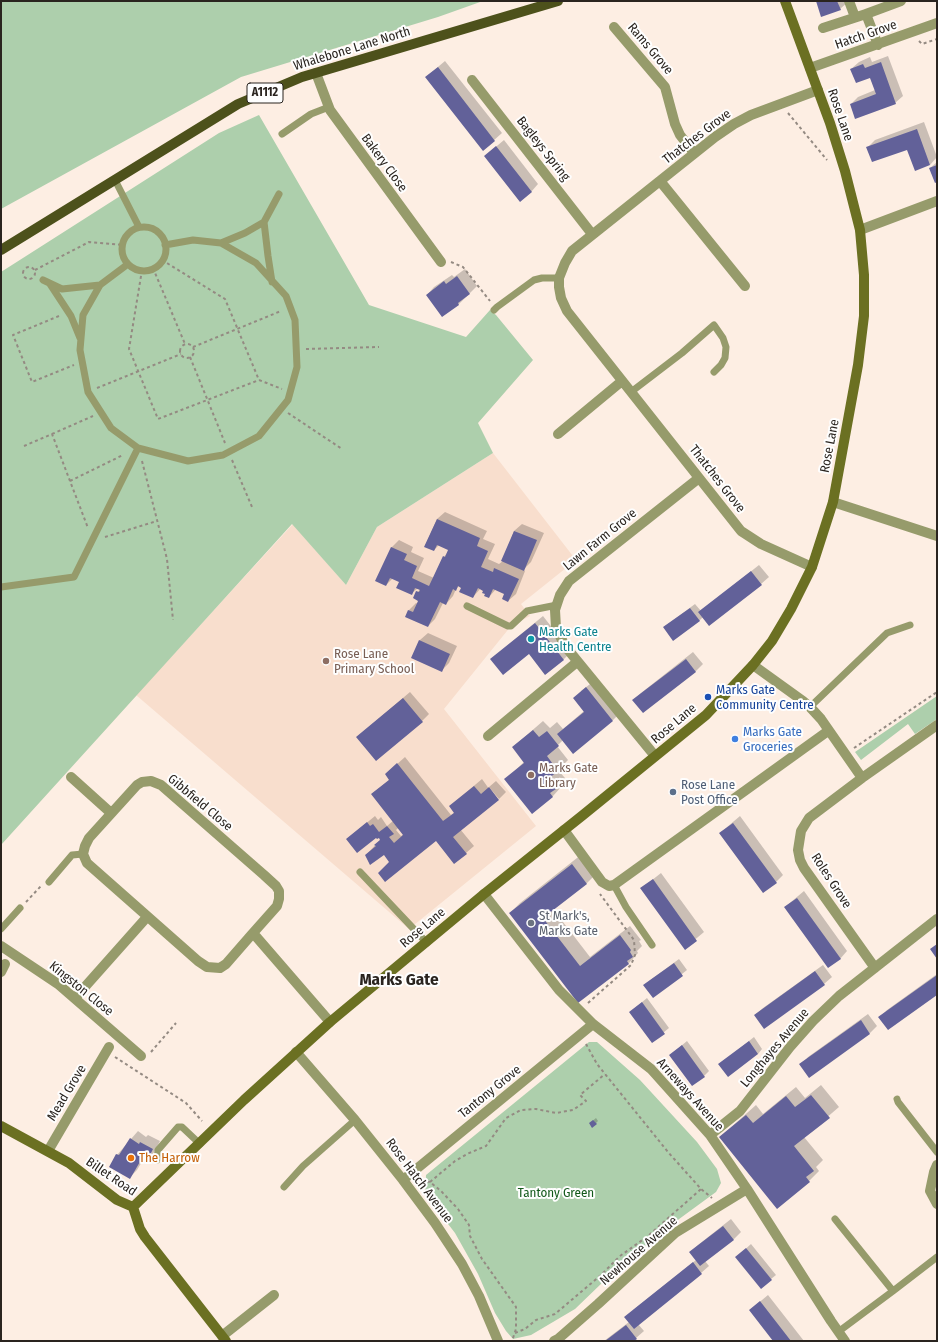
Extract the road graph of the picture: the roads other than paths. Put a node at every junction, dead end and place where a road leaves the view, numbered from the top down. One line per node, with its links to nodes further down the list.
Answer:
1 (558, 1): 12 (main road, Whalebone Lane North / A1112)
2 (785, 1): 11 (street, Rose Lane)
3 (849, 1): 6 (street)
4 (901, 1): 5 (street)
5 (866, 14): 6 (street); 10 (street)
6 (855, 17): 9 (street)
7 (934, 24): 10 (street, Hatch Grove)
8 (614, 26): 17 (street, Rams Grove)
9 (823, 28)
10 (878, 45): 11 (street, Hatch Grove)
11 (810, 68): 14 (street, Rose Lane)
12 (316, 73): 15 (street, Bakery Close); 18 (main road, Whalebone Lane North / A1112)
13 (472, 80): 25 (street, Bagleys Spring)
14 (818, 90): 17 (street, Thatches Grove); 24 (street, Rose Lane)
15 (329, 107): 16 (lane); 29 (street, Bakery Close)
16 (282, 134)
17 (694, 154): 19 (street, Thatches Grove)
18 (115, 180): 23 (lane); 28 (main road, Whalebone Lane North / A1112)
19 (660, 181): 25 (street, Thatches Grove); 34 (street, Thatches Grove)
20 (279, 194): 22 (lane)
21 (937, 201): 24 (street)
22 (264, 222): 26 (lane); 32 (lane)
23 (139, 228): 27 (lane); 30 (lane)
24 (860, 230): 43 (street, Rose Lane)
25 (592, 234): 31 (street, Thatches Grove)
26 (221, 243): 27 (lane); 32 (lane)
27 (166, 245): 30 (lane)
28 (1, 250)
29 (445, 262)
30 (128, 264): 33 (lane)
31 (559, 278): 35 (lane); 38 (street, Thatches Grove)
32 (272, 282): 41 (lane)
33 (100, 285): 36 (lane); 36 (lane)
34 (745, 286)
35 (495, 309)
36 (80, 340): 41 (lane)
37 (714, 372): 39 (lane)
38 (622, 381): 39 (street, Thatches Grove); 40 (street)
39 (631, 392): 42 (street, Thatches Grove)
40 (558, 434)
41 (138, 448): 46 (lane)
42 (699, 478): 45 (street, Thatches Grove); 47 (street, Lawn Farm Grove)
43 (833, 502): 44 (street); 45 (street, Rose Lane)
44 (937, 536)
45 (812, 567): 51 (street, Rose Lane)
46 (1, 587)
47 (557, 605): 48 (lane); 50 (street, Lawn Farm Grove)
48 (467, 606)
49 (910, 625): 52 (lane)
50 (577, 662): 55 (street); 56 (street, Lawn Farm Grove)
51 (753, 665): 52 (street); 56 (street, Rose Lane)
52 (810, 708): 54 (street)
53 (937, 725): 58 (street, Roles Grove)
54 (828, 731): 58 (street); 64 (street)
55 (488, 736)
56 (655, 756): 60 (street, Rose Lane)
57 (71, 777): 59 (street)
58 (862, 778): 74 (street, Roles Grove)
59 (111, 813): 61 (street, Gibbfield Close); 70 (street, Gibbfield Close)
60 (564, 830): 64 (street); 65 (street, Rose Lane)
61 (83, 854): 63 (lane); 67 (street, Gibbfield Close)
62 (360, 872): 71 (lane)
63 (49, 882)
64 (614, 886): 72 (lane)
65 (484, 894): 71 (street, Rose Lane); 77 (street, Arneways Avenue)
66 (20, 908): 69 (lane)
67 (147, 917): 70 (street, Gibbfield Close); 75 (street)
68 (937, 919): 74 (street, Longhayes Avenue)
69 (1, 929)
70 (253, 933): 76 (street)
71 (427, 943): 76 (street, Rose Lane)
72 (652, 945)
73 (1, 946): 75 (street, Kingston Close)
74 (875, 968): 84 (street, Longhayes Avenue)
75 (75, 998): 80 (street, Kingston Close)
76 (330, 1022): 79 (street, Rose Lane)
77 (593, 1024): 84 (street, Arneways Avenue); 90 (street, Tantony Grove)
78 (108, 1049): 86 (street, Mead Grove)
79 (296, 1052): 82 (street, Rose Hatch Avenue); 85 (street, Rose Lane)
80 (145, 1055)
81 (897, 1099): 87 (lane)
82 (355, 1120): 90 (street, Rose Hatch Avenue); 91 (lane)
83 (1, 1126): 86 (street, Billet Road)
84 (710, 1135): 92 (street, Arneways Avenue)
85 (200, 1144): 88 (lane); 94 (street, Rose Lane)
86 (48, 1151): 94 (street, Billet Road)
87 (937, 1152)
88 (157, 1160)
89 (937, 1165): 93 (street)
90 (405, 1178): 102 (street, Rose Hatch Avenue)
91 (284, 1187)
92 (748, 1189): 99 (street, Arneways Avenue); 101 (street, Newhouse Avenue)
93 (937, 1204)
94 (132, 1207): 100 (street, Billet Road)
95 (835, 1219): 97 (lane)
96 (937, 1257): 97 (lane)
97 (893, 1291): 99 (lane)
98 (274, 1295): 100 (street, Billet Road)
99 (838, 1332): 103 (street, Arneways Avenue)
100 (224, 1339)
101 (557, 1340)
102 (498, 1341)
103 (845, 1341)

